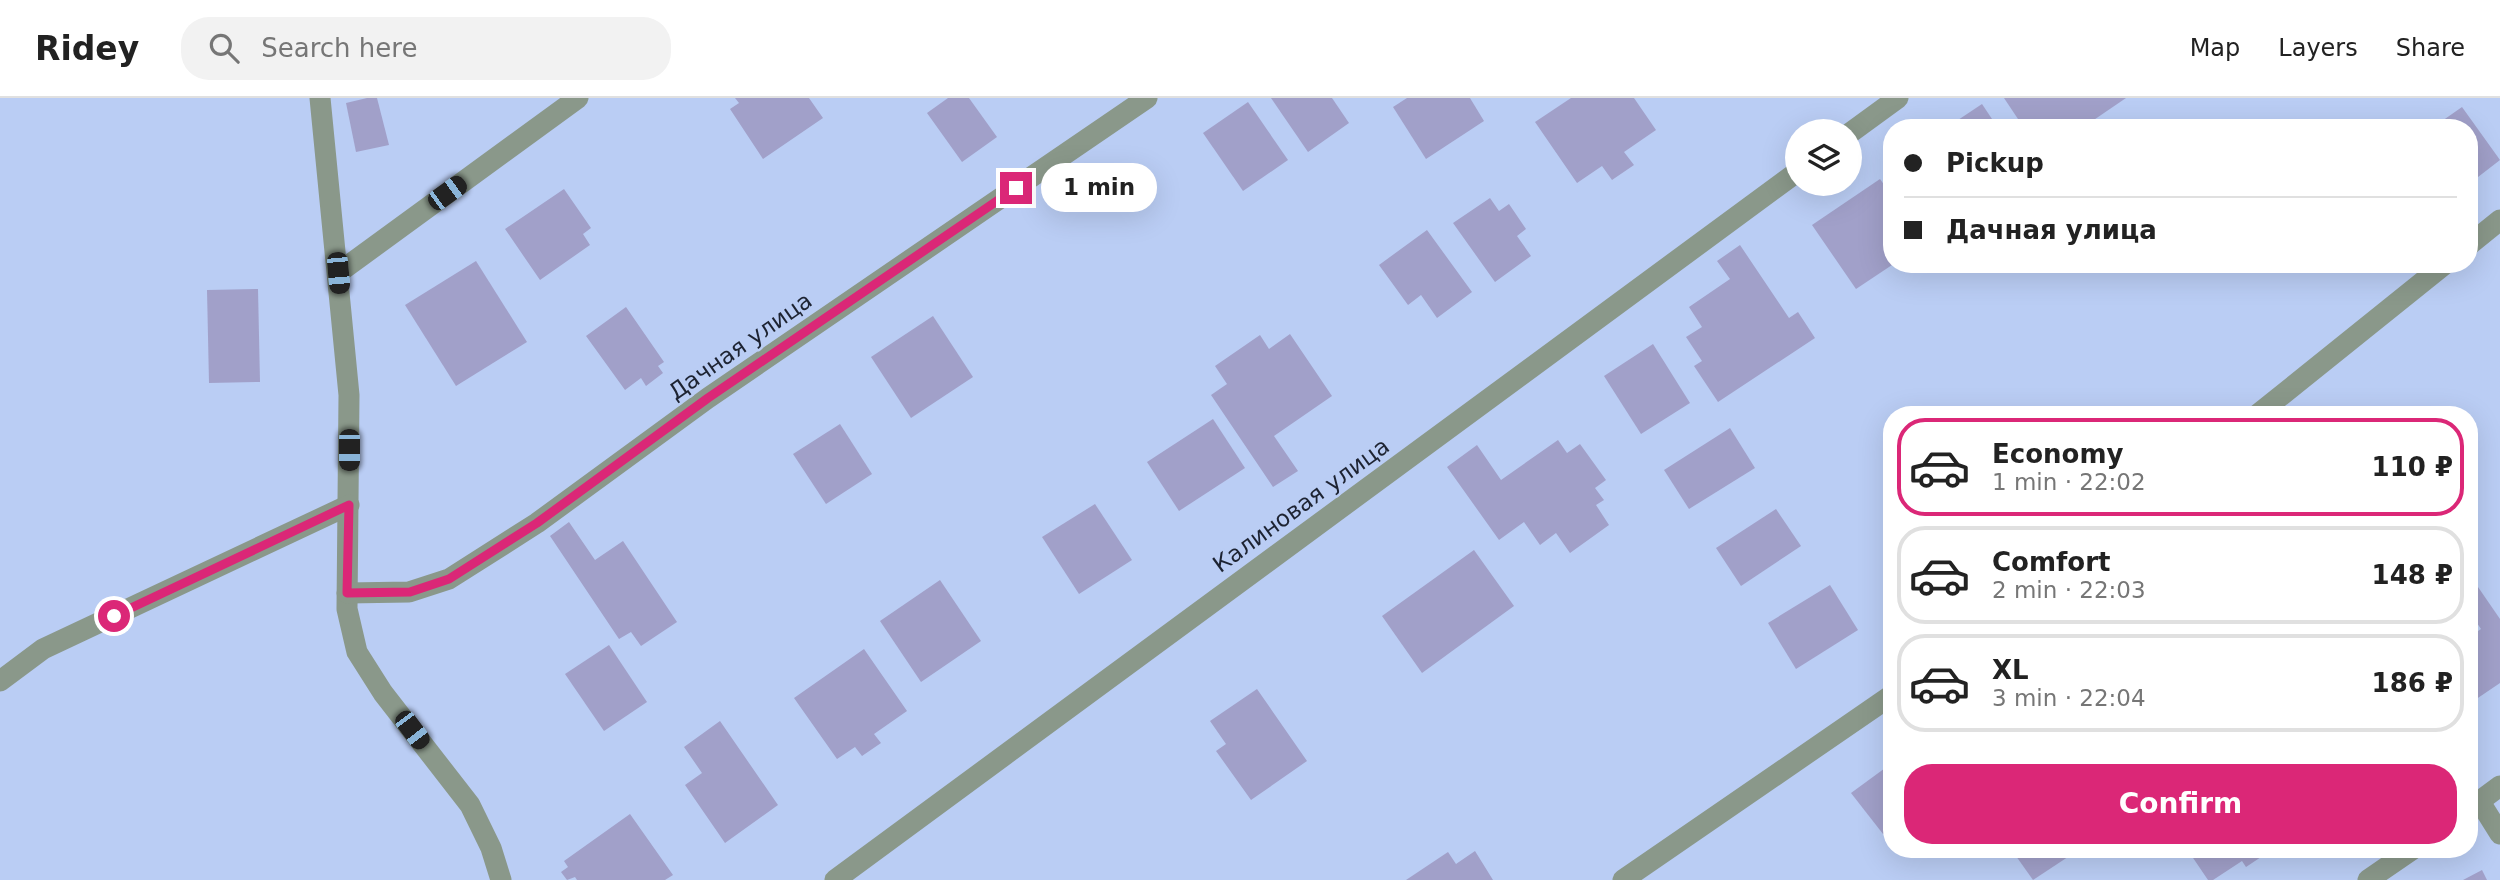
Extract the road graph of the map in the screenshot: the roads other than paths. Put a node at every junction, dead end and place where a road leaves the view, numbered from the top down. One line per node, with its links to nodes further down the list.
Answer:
1 (320, 98): 9 (street)
2 (578, 98): 9 (street)
3 (1147, 98): 13 (street, Дачная улица)
4 (1898, 98): 5 (street)
5 (1862, 124)
6 (1785, 181): 22 (street, Калиновая улица)
7 (2500, 220): 8 (street)
8 (2478, 238)
9 (338, 273): 12 (street)
10 (2434, 273): 11 (street)
11 (2268, 406)
12 (349, 505): 13 (street); 14 (street)
13 (347, 593): 21 (street)
14 (0, 681)
15 (1883, 701): 23 (street)
16 (2500, 786): 17 (street)
17 (2478, 803)
18 (2478, 808): 19 (street)
19 (2500, 834)
20 (2400, 858): 24 (street)
21 (501, 880)
22 (835, 880)
23 (1623, 880)
24 (2368, 880)

